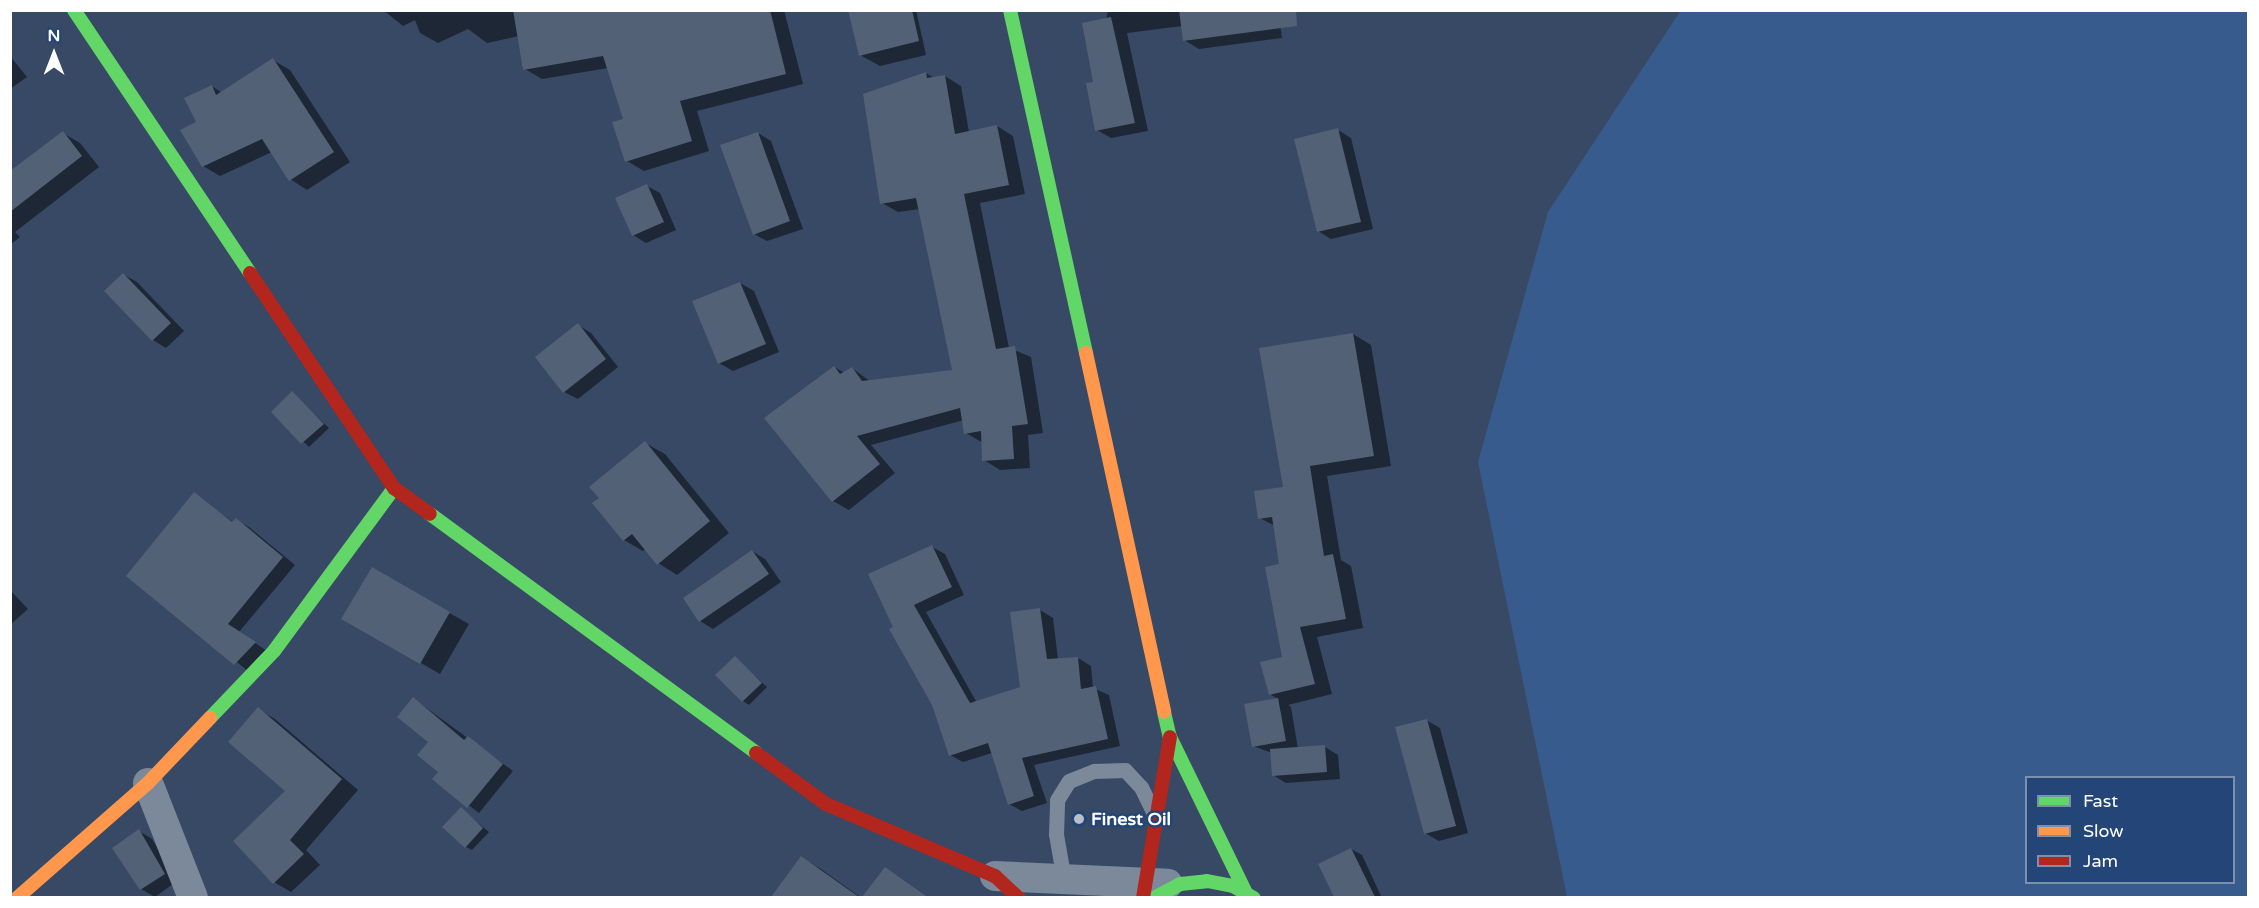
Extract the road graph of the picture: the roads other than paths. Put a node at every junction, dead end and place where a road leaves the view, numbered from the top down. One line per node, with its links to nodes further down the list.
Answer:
1 (74, 10): 3 (main road)
2 (1010, 10): 4 (main road)
3 (394, 488): 5 (main road); 7 (main road)
4 (1170, 737): 6 (main road); 11 (main road)
5 (148, 783): 12 (main road); 13 (street)
6 (1157, 823): 8 (lane); 10 (main road)
7 (995, 876): 8 (street); 14 (main road)
8 (1064, 880): 10 (street)
9 (1180, 884): 10 (street); 11 (main road)
10 (1147, 893)
11 (1250, 894)
12 (16, 897)
13 (193, 897)
14 (1019, 897)

